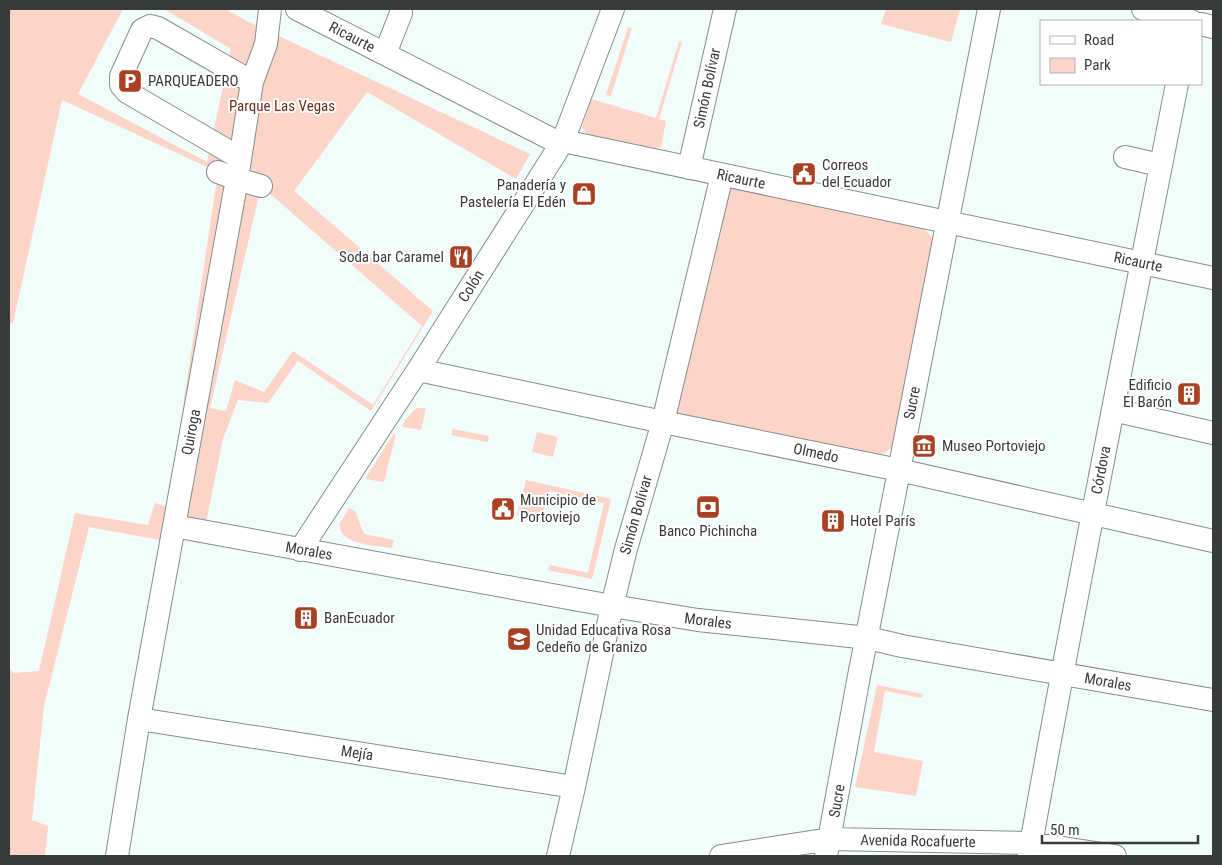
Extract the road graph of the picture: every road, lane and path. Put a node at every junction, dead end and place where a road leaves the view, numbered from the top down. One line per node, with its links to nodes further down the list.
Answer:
1 (270, 9): 10 (street, Quiroga)
2 (297, 9): 9 (street, Ricaurte)
3 (612, 9): 12 (street, Colón)
4 (724, 9): 15 (street, Simón Bolívar)
5 (989, 9): 19 (street, Sucre)
6 (1143, 9): 8 (street)
7 (401, 13): 9 (street)
8 (1187, 20)
9 (385, 54): 12 (street, Ricaurte)
10 (252, 82): 16 (street, Quiroga); 16 (street)
11 (1177, 85): 14 (street, Córdova)
12 (562, 142): 15 (street, Ricaurte); 22 (street, Colón)
13 (1126, 157): 14 (street)
14 (1160, 165): 20 (street, Córdova)
15 (689, 168): 17 (street, Ricaurte)
16 (232, 170): 18 (street); 28 (street, Quiroga)
17 (722, 175): 19 (street, Ricaurte); 24 (street, Simón Bolívar)
18 (261, 186)
19 (948, 223): 20 (street, Ricaurte); 26 (street, Sucre)
20 (1142, 263): 21 (street, Ricaurte); 23 (street, Córdova)
21 (1213, 278)
22 (418, 370): 24 (street, Olmedo); 30 (street, Colón)
23 (1113, 410): 25 (street); 27 (street, Córdova)
24 (663, 422): 26 (street, Olmedo); 31 (street, Simón Bolívar)
25 (1213, 433)
26 (899, 470): 27 (street, Olmedo); 32 (street, Sucre)
27 (1092, 514): 29 (street, Olmedo); 33 (street, Córdova)
28 (174, 526): 30 (street, Morales); 35 (street, Quiroga)
29 (1213, 541)
30 (300, 550): 31 (street, Morales)
31 (612, 606): 32 (street, Morales); 36 (street, Simón Bolívar)
32 (868, 638): 33 (street, Morales); 37 (street, Sucre)
33 (1063, 674): 34 (street, Morales); 38 (street, Córdova)
34 (1213, 700)
35 (139, 719): 36 (street, Mejía); 39 (street, Quiroga)
36 (574, 786): 40 (street, Simón Bolívar)
37 (828, 848): 38 (street, Avenida Rocafuerte); 41 (street, Avenida Rocafuerte)
38 (1030, 850): 42 (street, Avenida Rocafuerte)
39 (116, 856)
40 (558, 856)
41 (721, 856)
42 (1115, 856)

